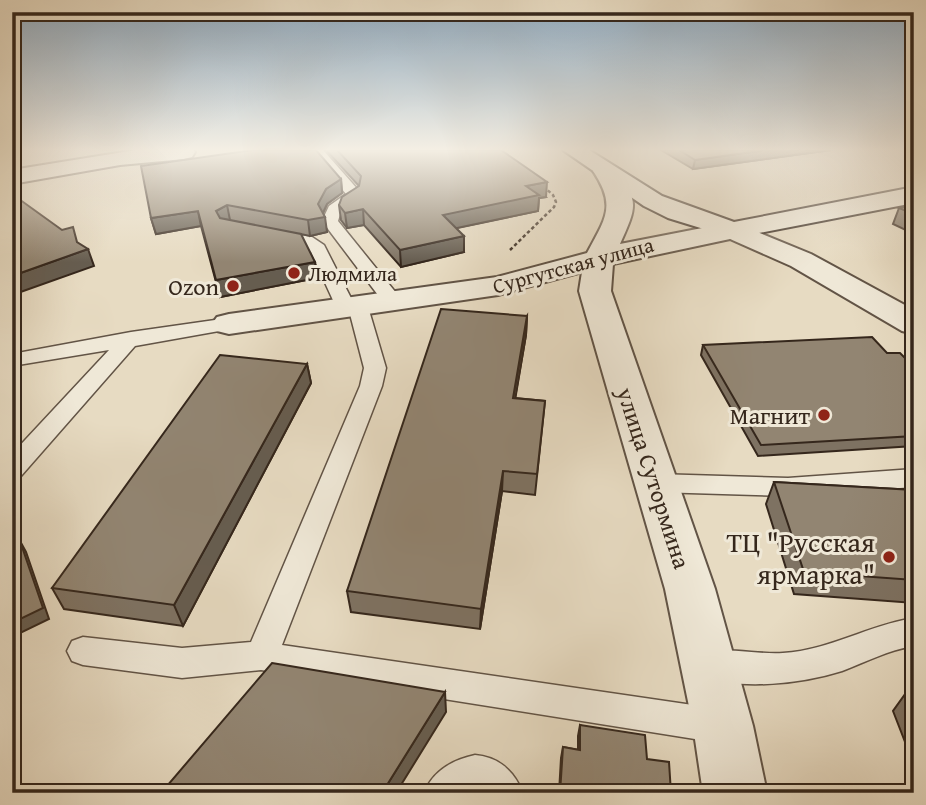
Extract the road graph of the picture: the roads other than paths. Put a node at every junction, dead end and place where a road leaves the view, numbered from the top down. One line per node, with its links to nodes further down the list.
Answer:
1 (350, 188): 8 (lane)
2 (616, 188): 7 (street, улица Сутормина)
3 (634, 188): 5 (street)
4 (914, 195): 5 (street, Сургутская улица)
5 (733, 230): 7 (street, Сургутская улица); 11 (street)
6 (256, 232): 9 (lane)
7 (599, 259): 8 (street, Сургутская улица); 16 (street, улица Сутормина)
8 (394, 303): 9 (street, Сургутская улица)
9 (352, 308): 10 (street, Сургутская улица); 19 (lane)
10 (229, 324): 12 (lane)
11 (914, 324)
12 (131, 338): 13 (lane); 14 (lane)
13 (12, 359)
14 (12, 470)
15 (914, 478): 16 (lane)
16 (656, 483): 20 (street, улица Сутормина)
17 (914, 632): 20 (lane)
18 (83, 651): 19 (lane)
19 (261, 656): 21 (lane)
20 (709, 665): 21 (street, улица Сутормина)
21 (723, 726): 24 (street, улица Сутормина)
22 (443, 793): 23 (lane)
23 (504, 793)
24 (735, 793)

